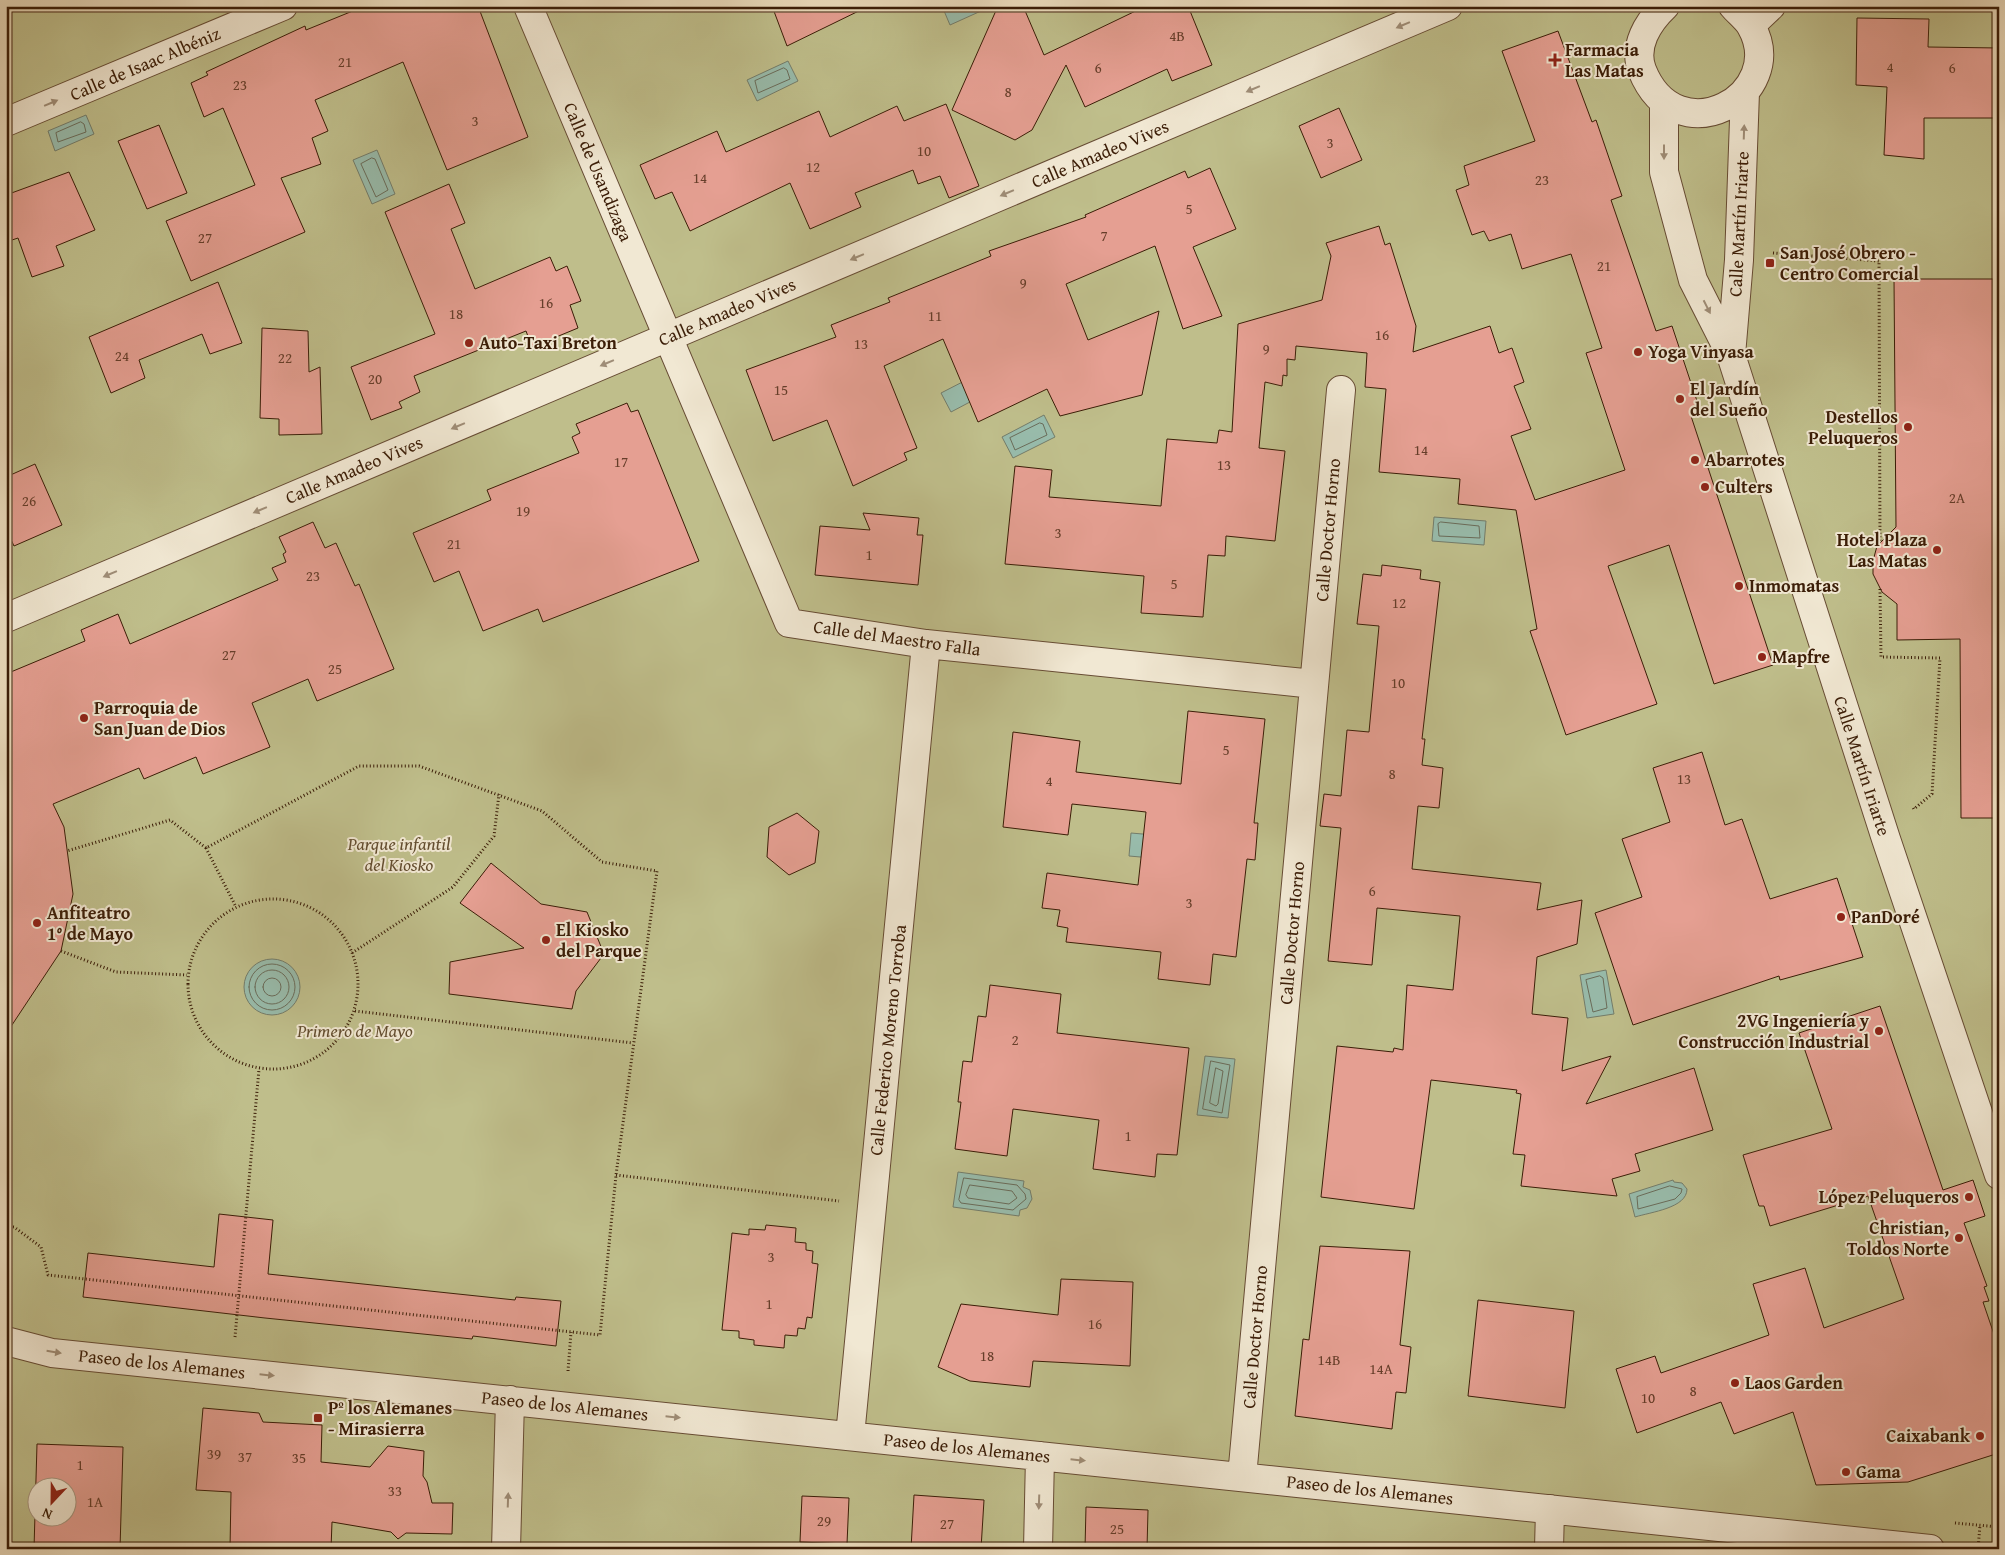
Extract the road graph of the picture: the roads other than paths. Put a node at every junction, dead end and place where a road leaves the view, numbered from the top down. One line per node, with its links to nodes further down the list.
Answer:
1 (283, 6): 9 (street, Calle de Isaac Albéniz, one-way to 1)
2 (528, 6): 10 (street, Calle de Usandizaga)
3 (1448, 6): 10 (street, Calle Amadeo Vives, one-way to 10)
4 (1665, 6): 8 (street)
5 (1771, 6): 6 (street)
6 (1742, 16): 7 (street)
7 (1745, 92): 8 (street); 11 (street, Calle Martín Iriarte, one-way to 7)
8 (1664, 103): 11 (street, Calle Martín Iriarte, one-way to 11)
9 (6, 122)
10 (668, 337): 13 (street, Calle Amadeo Vives, one-way to 13); 14 (street, Calle del Maestro Falla)
11 (1731, 355): 16 (street, Calle Martín Iriarte)
12 (1341, 390): 15 (street, Calle Doctor Horno)
13 (6, 618)
14 (926, 644): 15 (street, Calle del Maestro Falla); 19 (street, Calle Federico Moreno Torroba)
15 (1314, 684): 21 (street, Calle Doctor Horno)
16 (1999, 1175)
17 (6, 1341): 18 (street, Paseo de los Alemanes, one-way to 18)
18 (510, 1400): 19 (street, Paseo de los Alemanes, one-way to 19); 23 (street, one-way to 18)
19 (850, 1436): 20 (street, Paseo de los Alemanes)
20 (1040, 1456): 21 (street, Paseo de los Alemanes, one-way to 21); 24 (street, one-way to 24)
21 (1242, 1477): 22 (street, Paseo de los Alemanes)
22 (1550, 1509): 25 (street); 26 (street, Paseo de los Alemanes)
23 (506, 1549)
24 (1038, 1549)
25 (1549, 1549)
26 (1930, 1549)

